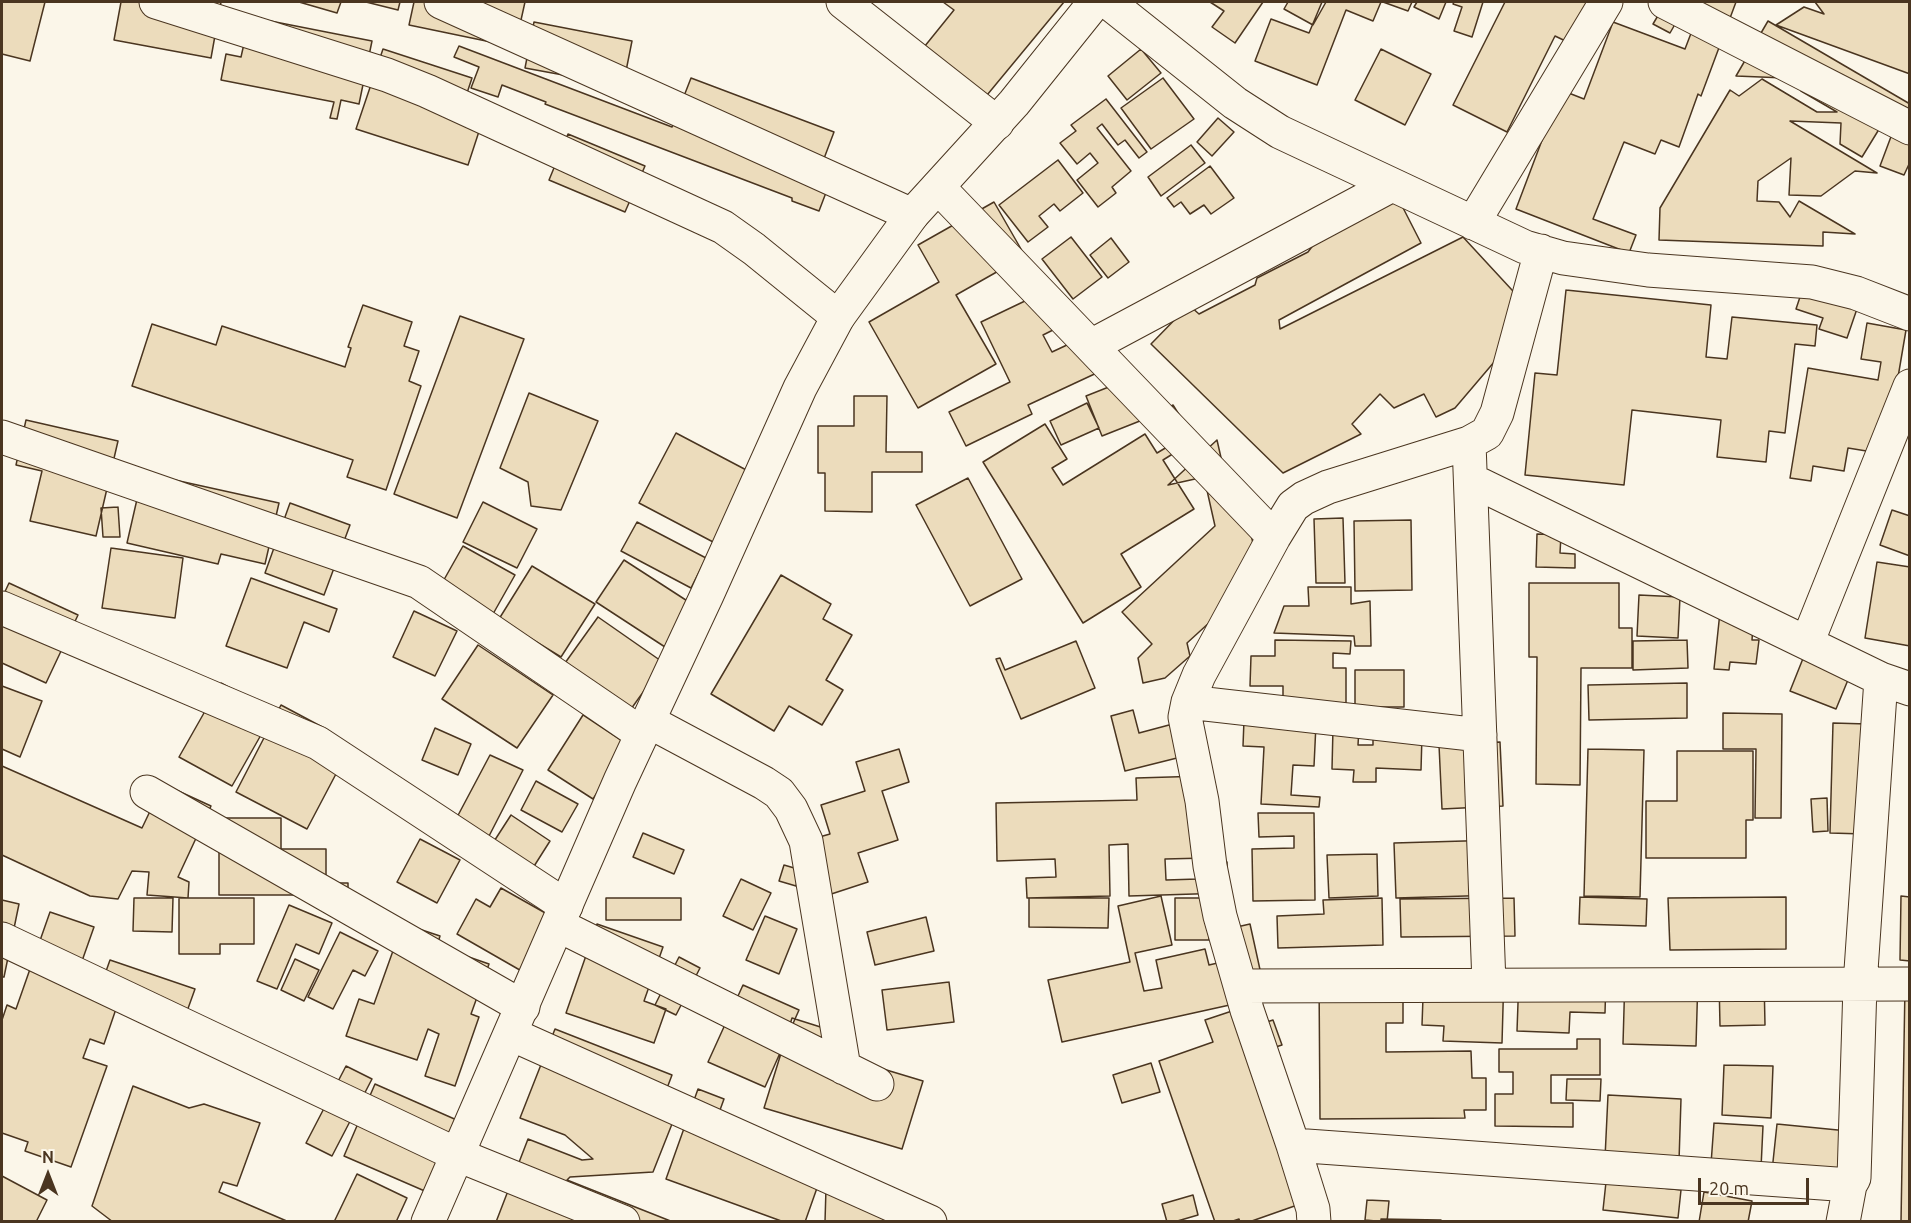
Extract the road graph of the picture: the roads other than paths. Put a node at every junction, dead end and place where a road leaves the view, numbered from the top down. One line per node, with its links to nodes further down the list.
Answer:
1 (156, 2): 16 (street)
2 (441, 2): 12 (street)
3 (843, 2): 8 (street)
4 (1095, 2): 8 (street)
5 (1108, 2): 10 (street)
6 (1606, 2): 13 (street)
7 (1665, 2): 9 (street)
8 (997, 123): 11 (street)
9 (1910, 128)
10 (1392, 185): 13 (street); 17 (street)
11 (938, 187): 12 (street); 17 (street)
12 (912, 215): 16 (street)
13 (1473, 223): 14 (street)
14 (1541, 251): 15 (street); 20 (street)
15 (1910, 314)
16 (838, 317): 27 (street)
17 (1091, 346): 22 (street)
18 (1910, 386): 24 (street)
19 (2, 437): 27 (street)
20 (1469, 443): 21 (street); 22 (street)
21 (1471, 480): 24 (street); 28 (street)
22 (1274, 537): 26 (street)
23 (2, 608): 30 (street)
24 (1807, 643): 25 (street)
25 (1895, 684): 34 (street)
26 (1188, 702): 28 (street); 35 (street)
27 (645, 728): 30 (street); 37 (street)
28 (1480, 735): 32 (street)
29 (147, 792): 36 (street)
30 (562, 916): 36 (street); 37 (street)
31 (2, 939): 40 (street)
32 (1490, 984): 34 (street); 35 (street)
33 (1910, 984): 34 (street)
34 (1860, 985): 41 (street)
35 (1240, 986): 39 (street)
36 (517, 1020): 40 (street); 44 (street)
37 (844, 1068): 38 (street)
38 (877, 1084)
39 (1293, 1145): 41 (street); 45 (street)
40 (458, 1155): 42 (street); 43 (street)
41 (1850, 1185): 46 (street)
42 (428, 1221)
43 (623, 1221)
44 (930, 1221)
45 (1314, 1221)
46 (1843, 1221)

